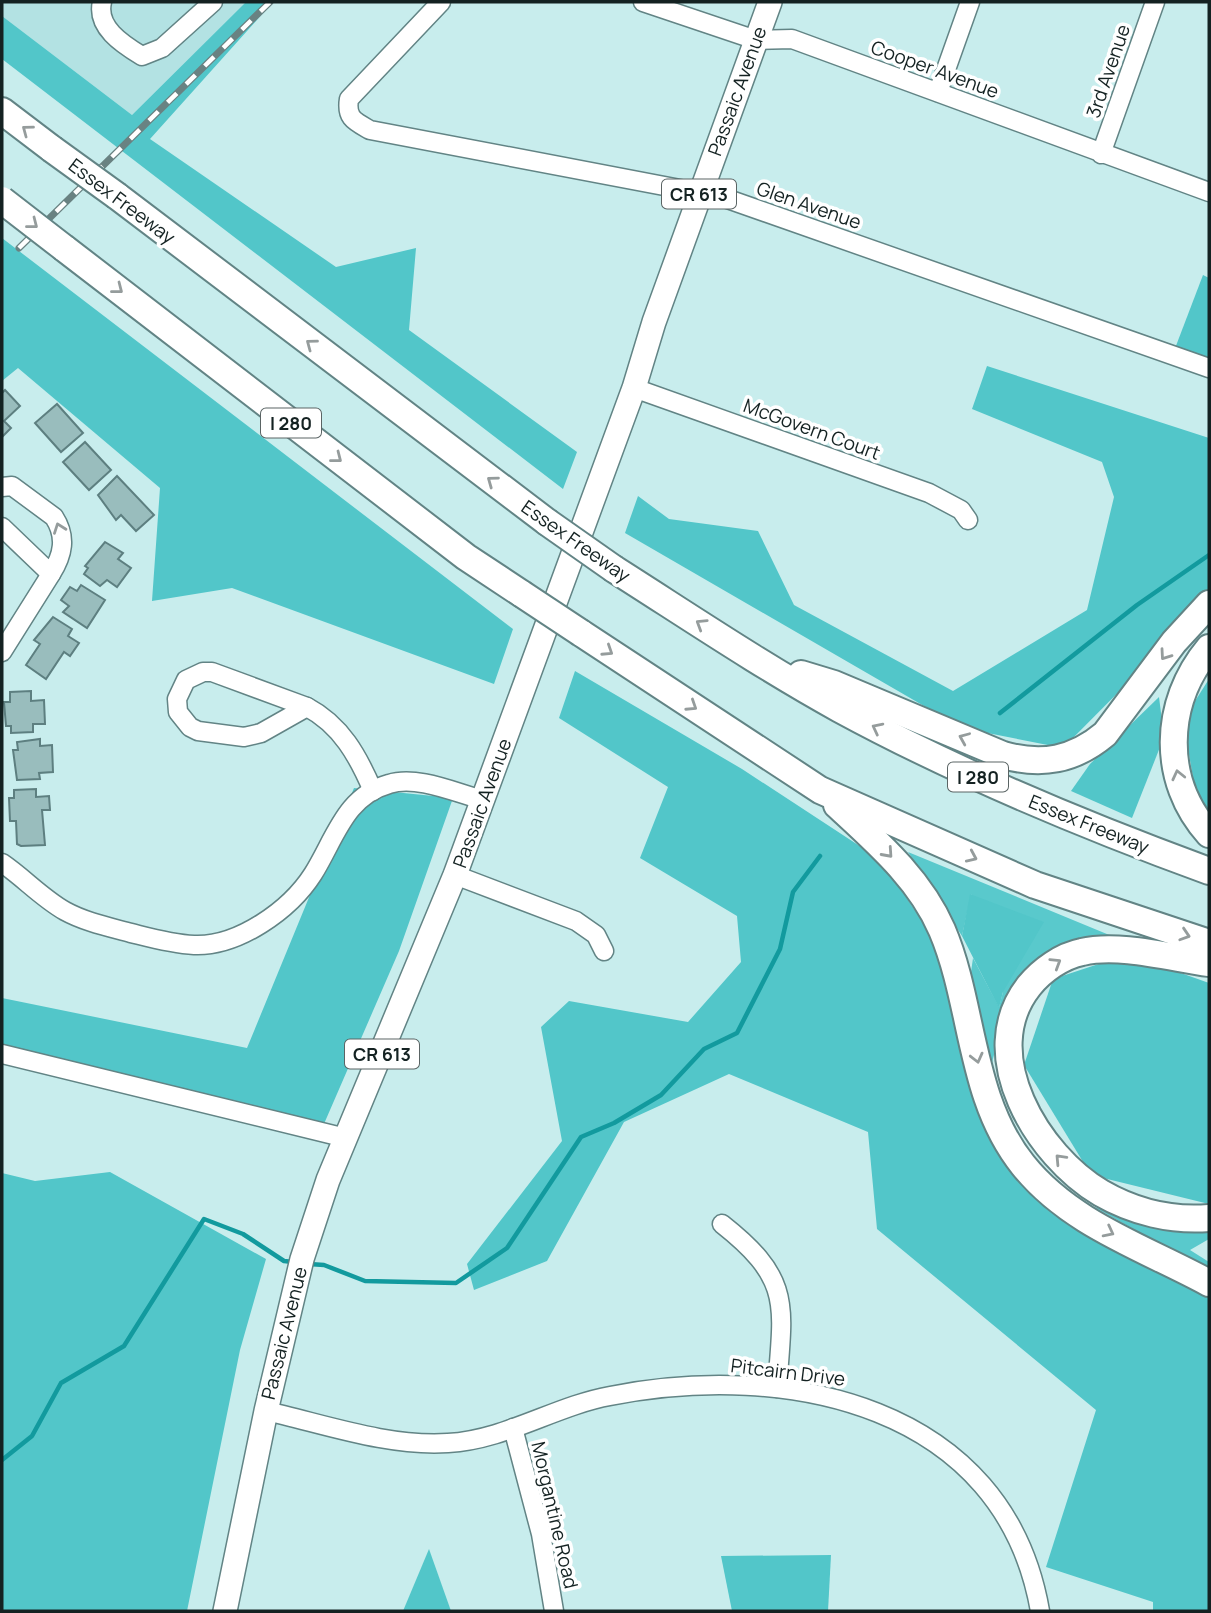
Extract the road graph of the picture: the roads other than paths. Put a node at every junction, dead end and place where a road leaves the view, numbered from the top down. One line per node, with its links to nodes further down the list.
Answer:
1 (102, 2): 2 (street)
2 (213, 2)
3 (441, 2): 13 (street, Glen Avenue)
4 (643, 2): 8 (street, Cooper Avenue)
5 (770, 2): 8 (main road, Passaic Avenue / CR 613)
6 (970, 2): 9 (street)
7 (1155, 2): 11 (street, 3rd Avenue)
8 (756, 40): 9 (street, Cooper Avenue); 13 (main road, Passaic Avenue / CR 613)
9 (938, 92): 11 (street, Cooper Avenue)
10 (2, 111): 24 (highway, Essex Freeway / I 280, one-way to 10, bridge)
11 (1101, 154): 12 (street, Cooper Avenue)
12 (1209, 192)
13 (700, 193): 15 (street, Glen Avenue); 16 (main road, Passaic Avenue / CR 613)
14 (2, 200): 26 (highway, I 280, one-way to 26, bridge)
15 (1209, 368)
16 (634, 388): 18 (street, McGovern Court); 28 (main road, Passaic Avenue / CR 613)
17 (2, 487): 20 (street, one-way to 17)
18 (968, 520)
19 (2, 527): 20 (street)
20 (51, 574): 23 (street)
21 (1209, 604): 24 (highway, one-way to 24)
22 (1209, 649): 29 (highway, one-way to 22)
23 (2, 652)
24 (758, 661): 31 (highway, Essex Freeway / I 280, one-way to 24)
25 (307, 707): 25 (street); 27 (street)
26 (820, 790): 33 (highway, I 280, one-way to 33); 40 (highway, one-way to 40)
27 (373, 791): 28 (street); 30 (street)
28 (483, 800): 32 (main road, Passaic Avenue / CR 613)
29 (1209, 834)
30 (2, 863)
31 (1209, 871)
32 (455, 875): 34 (street); 37 (main road, Passaic Avenue / CR 613)
33 (1209, 943)
34 (604, 951)
35 (1209, 963): 38 (highway, one-way to 35)
36 (2, 1054): 37 (street)
37 (346, 1139): 42 (main road, Passaic Avenue / CR 613)
38 (1209, 1217)
39 (722, 1224): 41 (street)
40 (1209, 1283)
41 (777, 1388): 43 (street, Pitcairn Drive); 46 (street, Pitcairn Drive)
42 (266, 1411): 43 (street, Pitcairn Drive); 44 (main road, Passaic Avenue / CR 613)
43 (513, 1428): 45 (street, Morgantine Road)
44 (225, 1611)
45 (554, 1611)
46 (1040, 1611)

